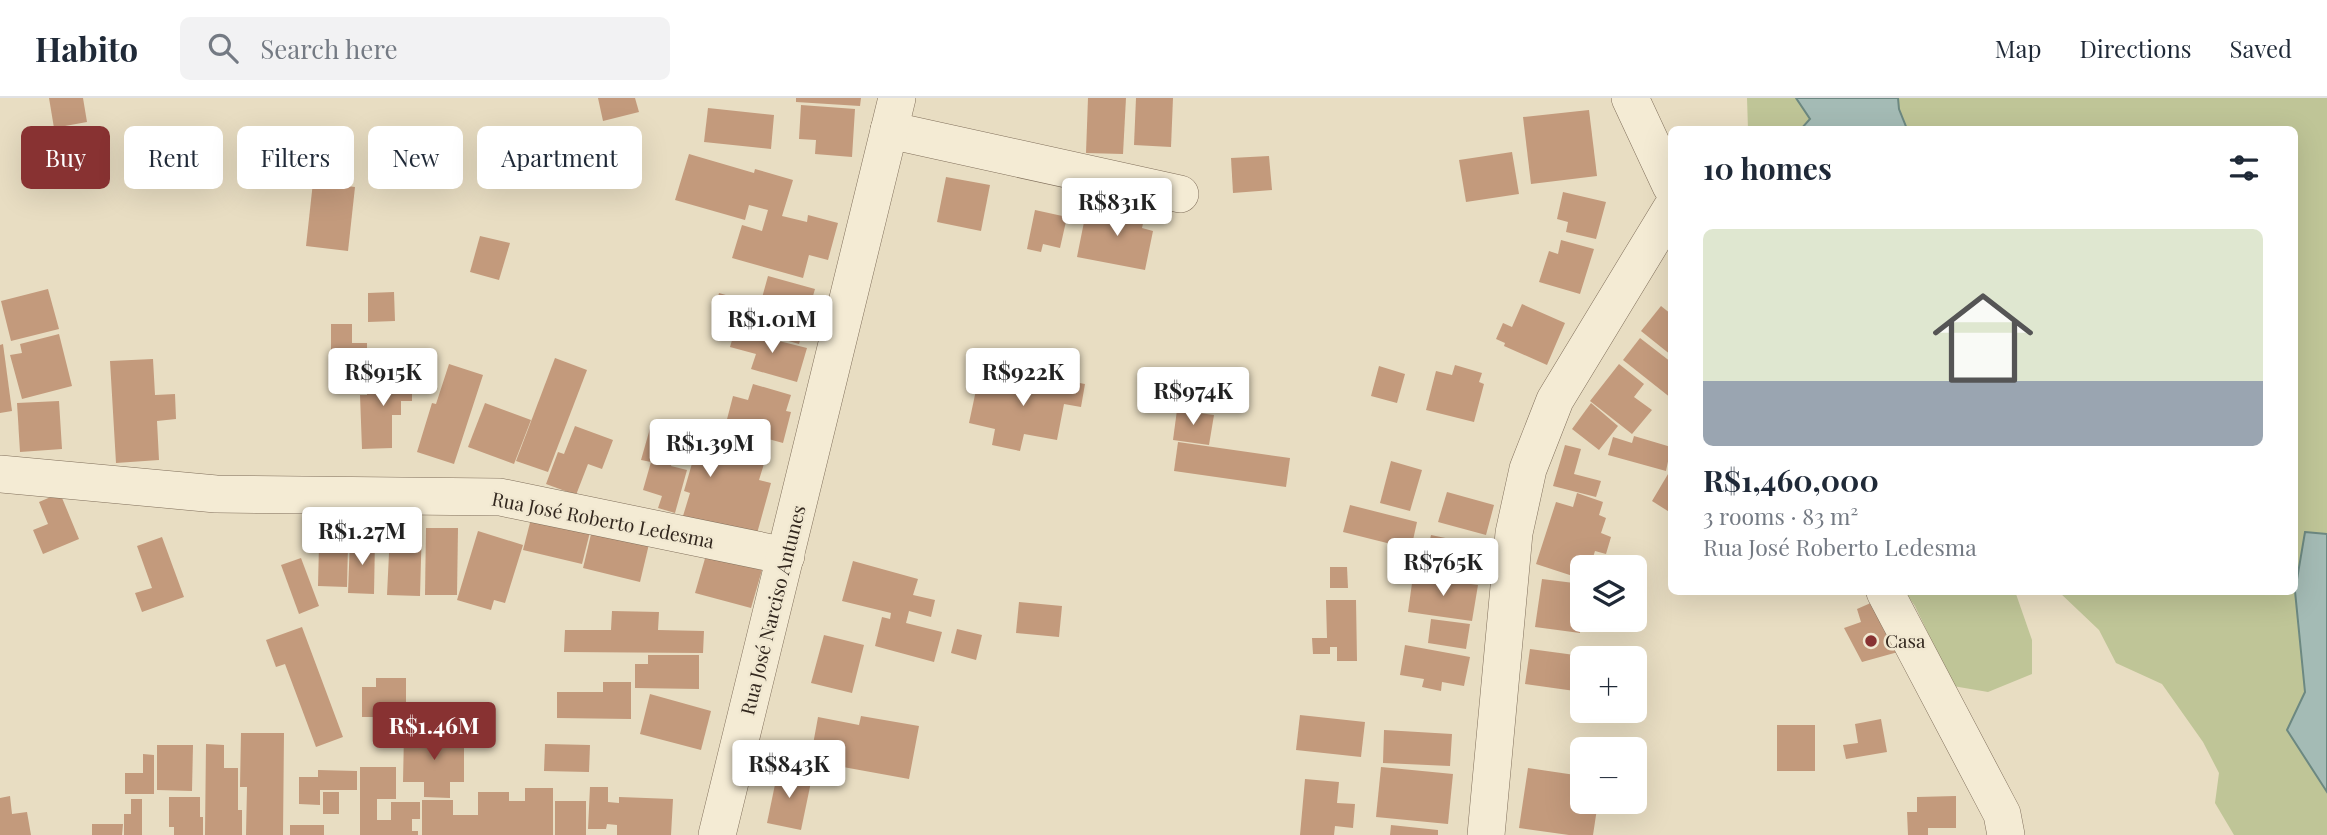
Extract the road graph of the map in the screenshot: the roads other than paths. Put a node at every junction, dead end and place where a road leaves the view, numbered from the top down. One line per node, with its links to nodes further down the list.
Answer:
1 (1630, 98): 3 (street)
2 (893, 114): 4 (street); 7 (street, Rua José Narciso Antunes)
3 (1668, 180)
4 (1180, 194)
5 (1668, 214): 10 (street)
6 (0, 474): 7 (street, Rua José Roberto Ledesma)
7 (786, 556): 9 (street, Rua José Narciso Antunes)
8 (1887, 595): 11 (street)
9 (717, 835)
10 (1486, 835)
11 (2006, 835)

